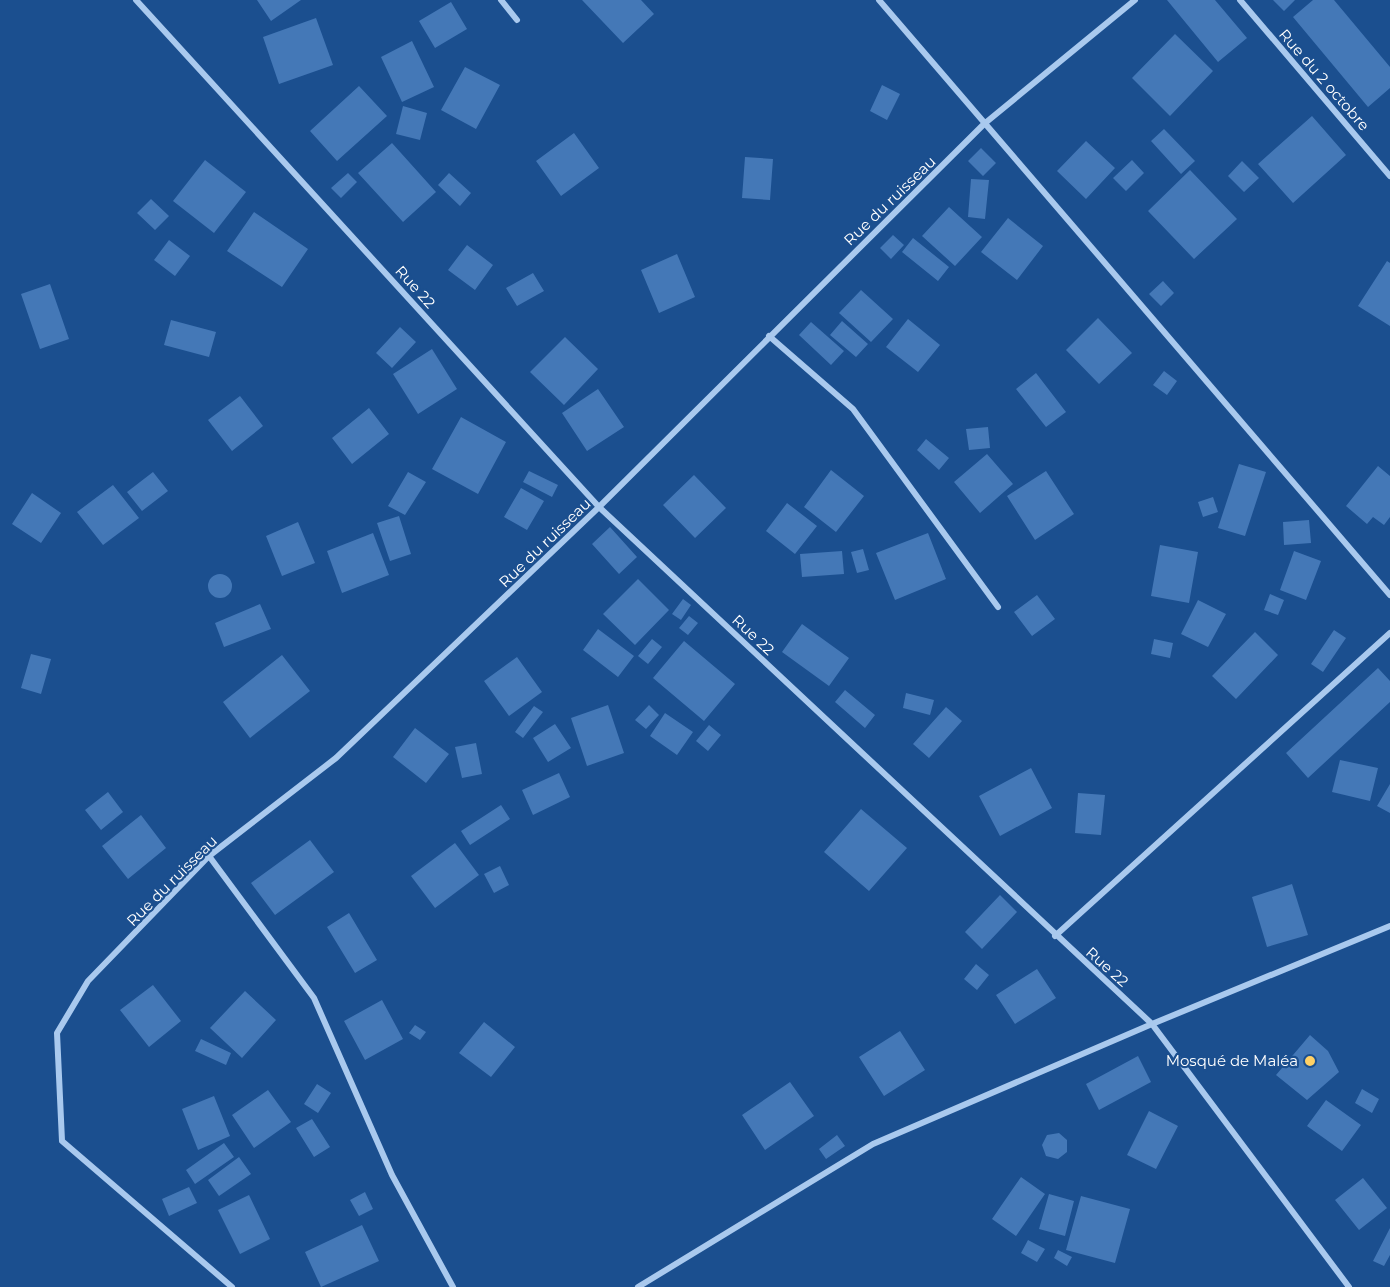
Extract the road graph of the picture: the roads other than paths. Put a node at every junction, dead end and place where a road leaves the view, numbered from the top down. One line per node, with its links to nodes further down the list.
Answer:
1 (136, 0): 10 (street, Rue 22)
2 (501, 0): 6 (street)
3 (879, 0): 7 (street)
4 (1136, 0): 7 (street, Rue du ruisseau)
5 (1240, 0): 8 (street, Rue du 2 octobre)
6 (517, 20)
7 (984, 124): 9 (street, Rue du ruisseau); 11 (street)
8 (1390, 176)
9 (769, 336): 10 (street, Rue du ruisseau); 12 (street)
10 (599, 507): 14 (street, Rue du ruisseau); 16 (street, Rue 22)
11 (1390, 595)
12 (998, 607)
13 (1390, 633): 16 (street)
14 (209, 856): 18 (street, Rue du ruisseau); 19 (street)
15 (1390, 926): 17 (street)
16 (1055, 936): 17 (street, Rue 22)
17 (1152, 1024): 20 (street); 21 (street, Rue 22)
18 (232, 1287)
19 (453, 1287)
20 (638, 1287)
21 (1349, 1287)

